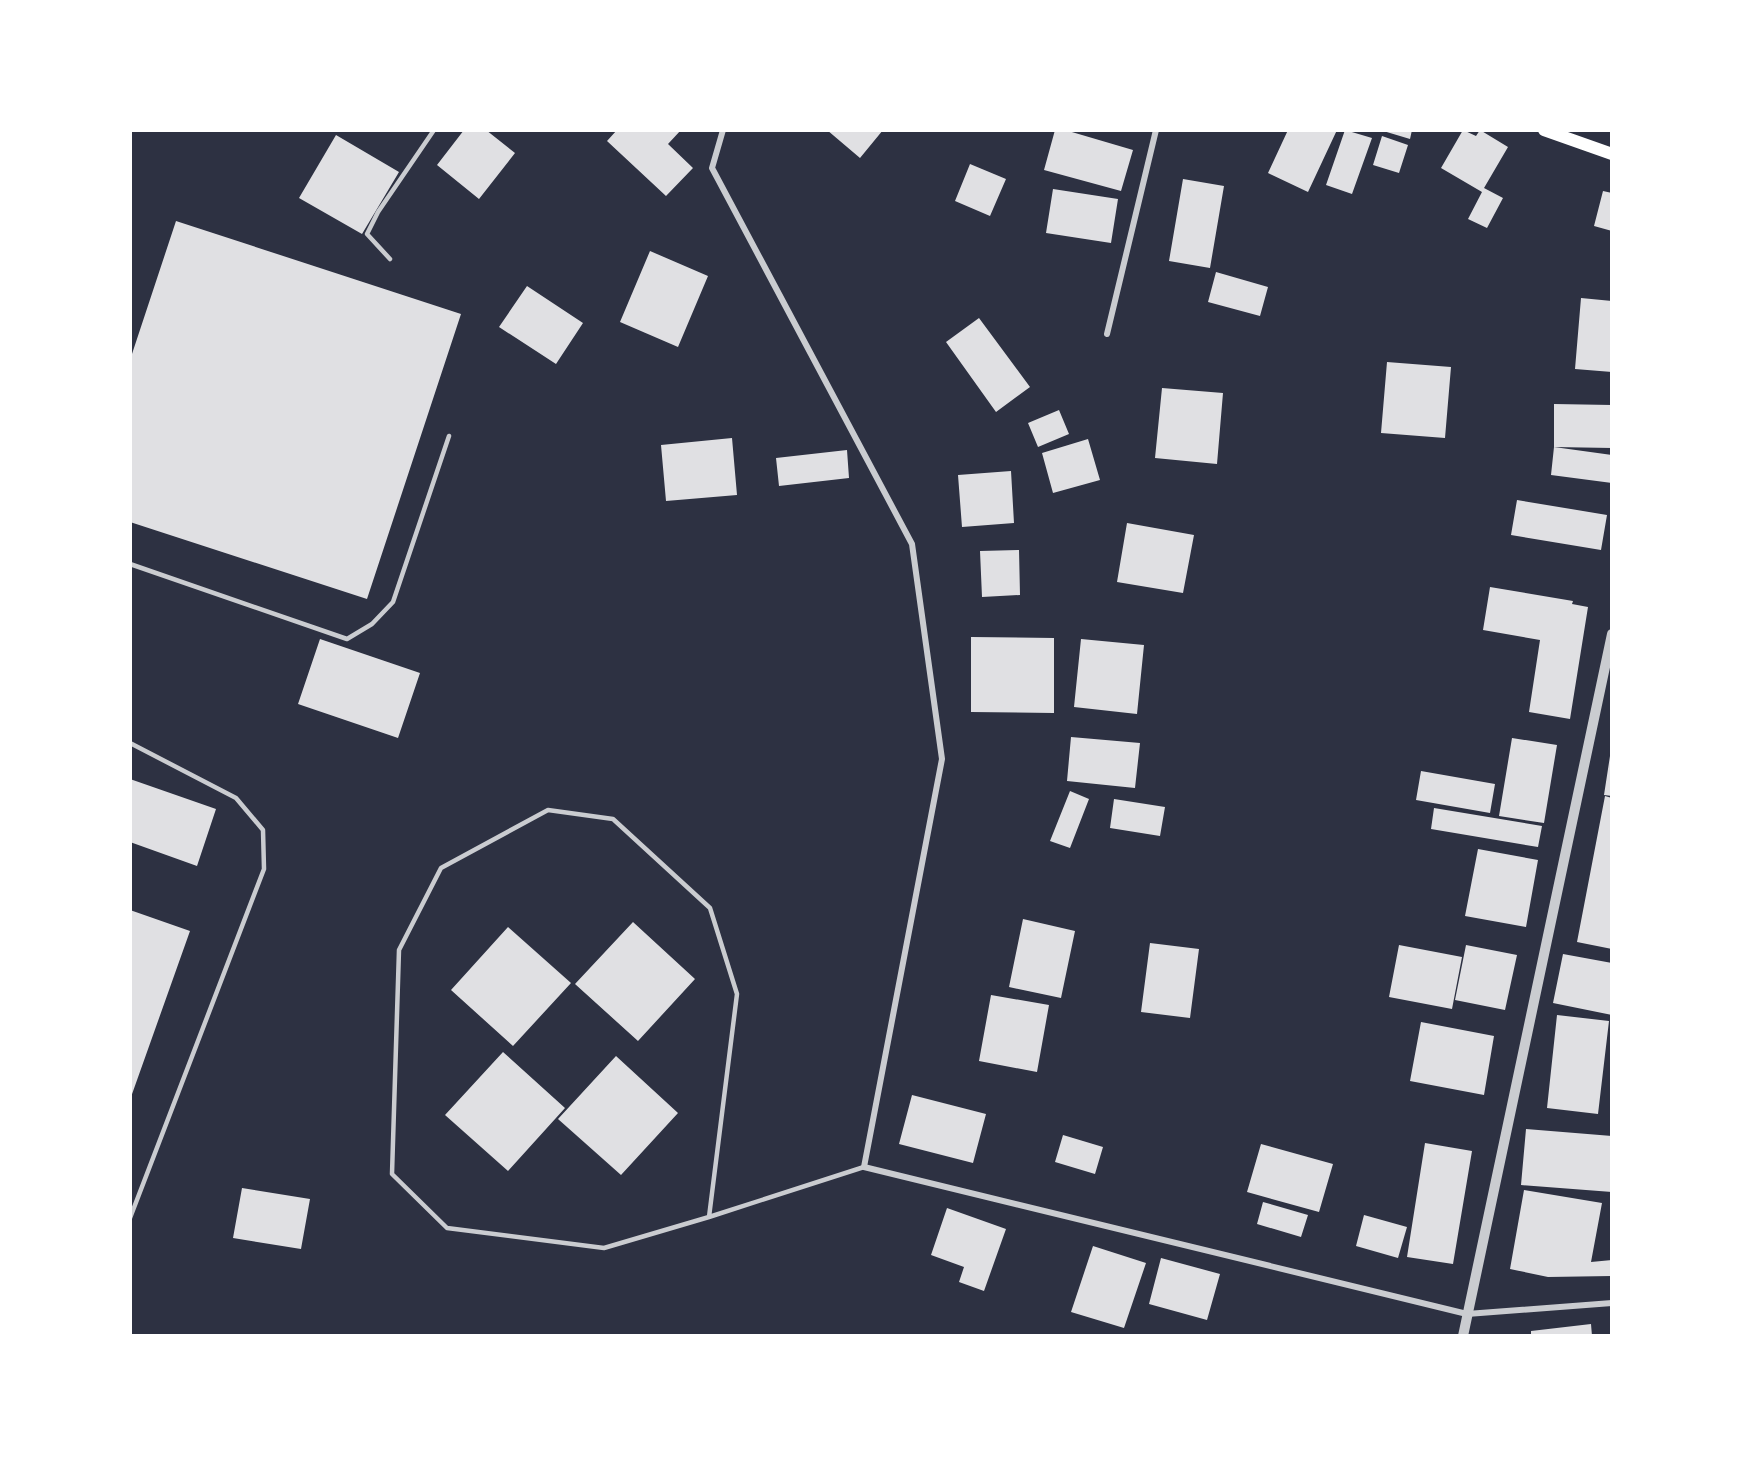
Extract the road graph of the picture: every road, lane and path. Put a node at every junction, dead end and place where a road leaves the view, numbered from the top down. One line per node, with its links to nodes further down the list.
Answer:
1 (434, 130): 6 (lane)
2 (723, 130): 12 (street)
3 (1156, 130): 7 (street)
4 (1544, 130): 5 (main road)
5 (1611, 154)
6 (390, 259)
7 (1107, 334)
8 (449, 436): 9 (lane)
9 (130, 564)
10 (1611, 634): 16 (street)
11 (130, 744): 14 (lane)
12 (864, 1167): 13 (lane); 16 (street)
13 (709, 1217): 13 (lane)
14 (130, 1218)
15 (1611, 1304): 16 (street)
16 (1467, 1314): 17 (street)
17 (1463, 1335)

